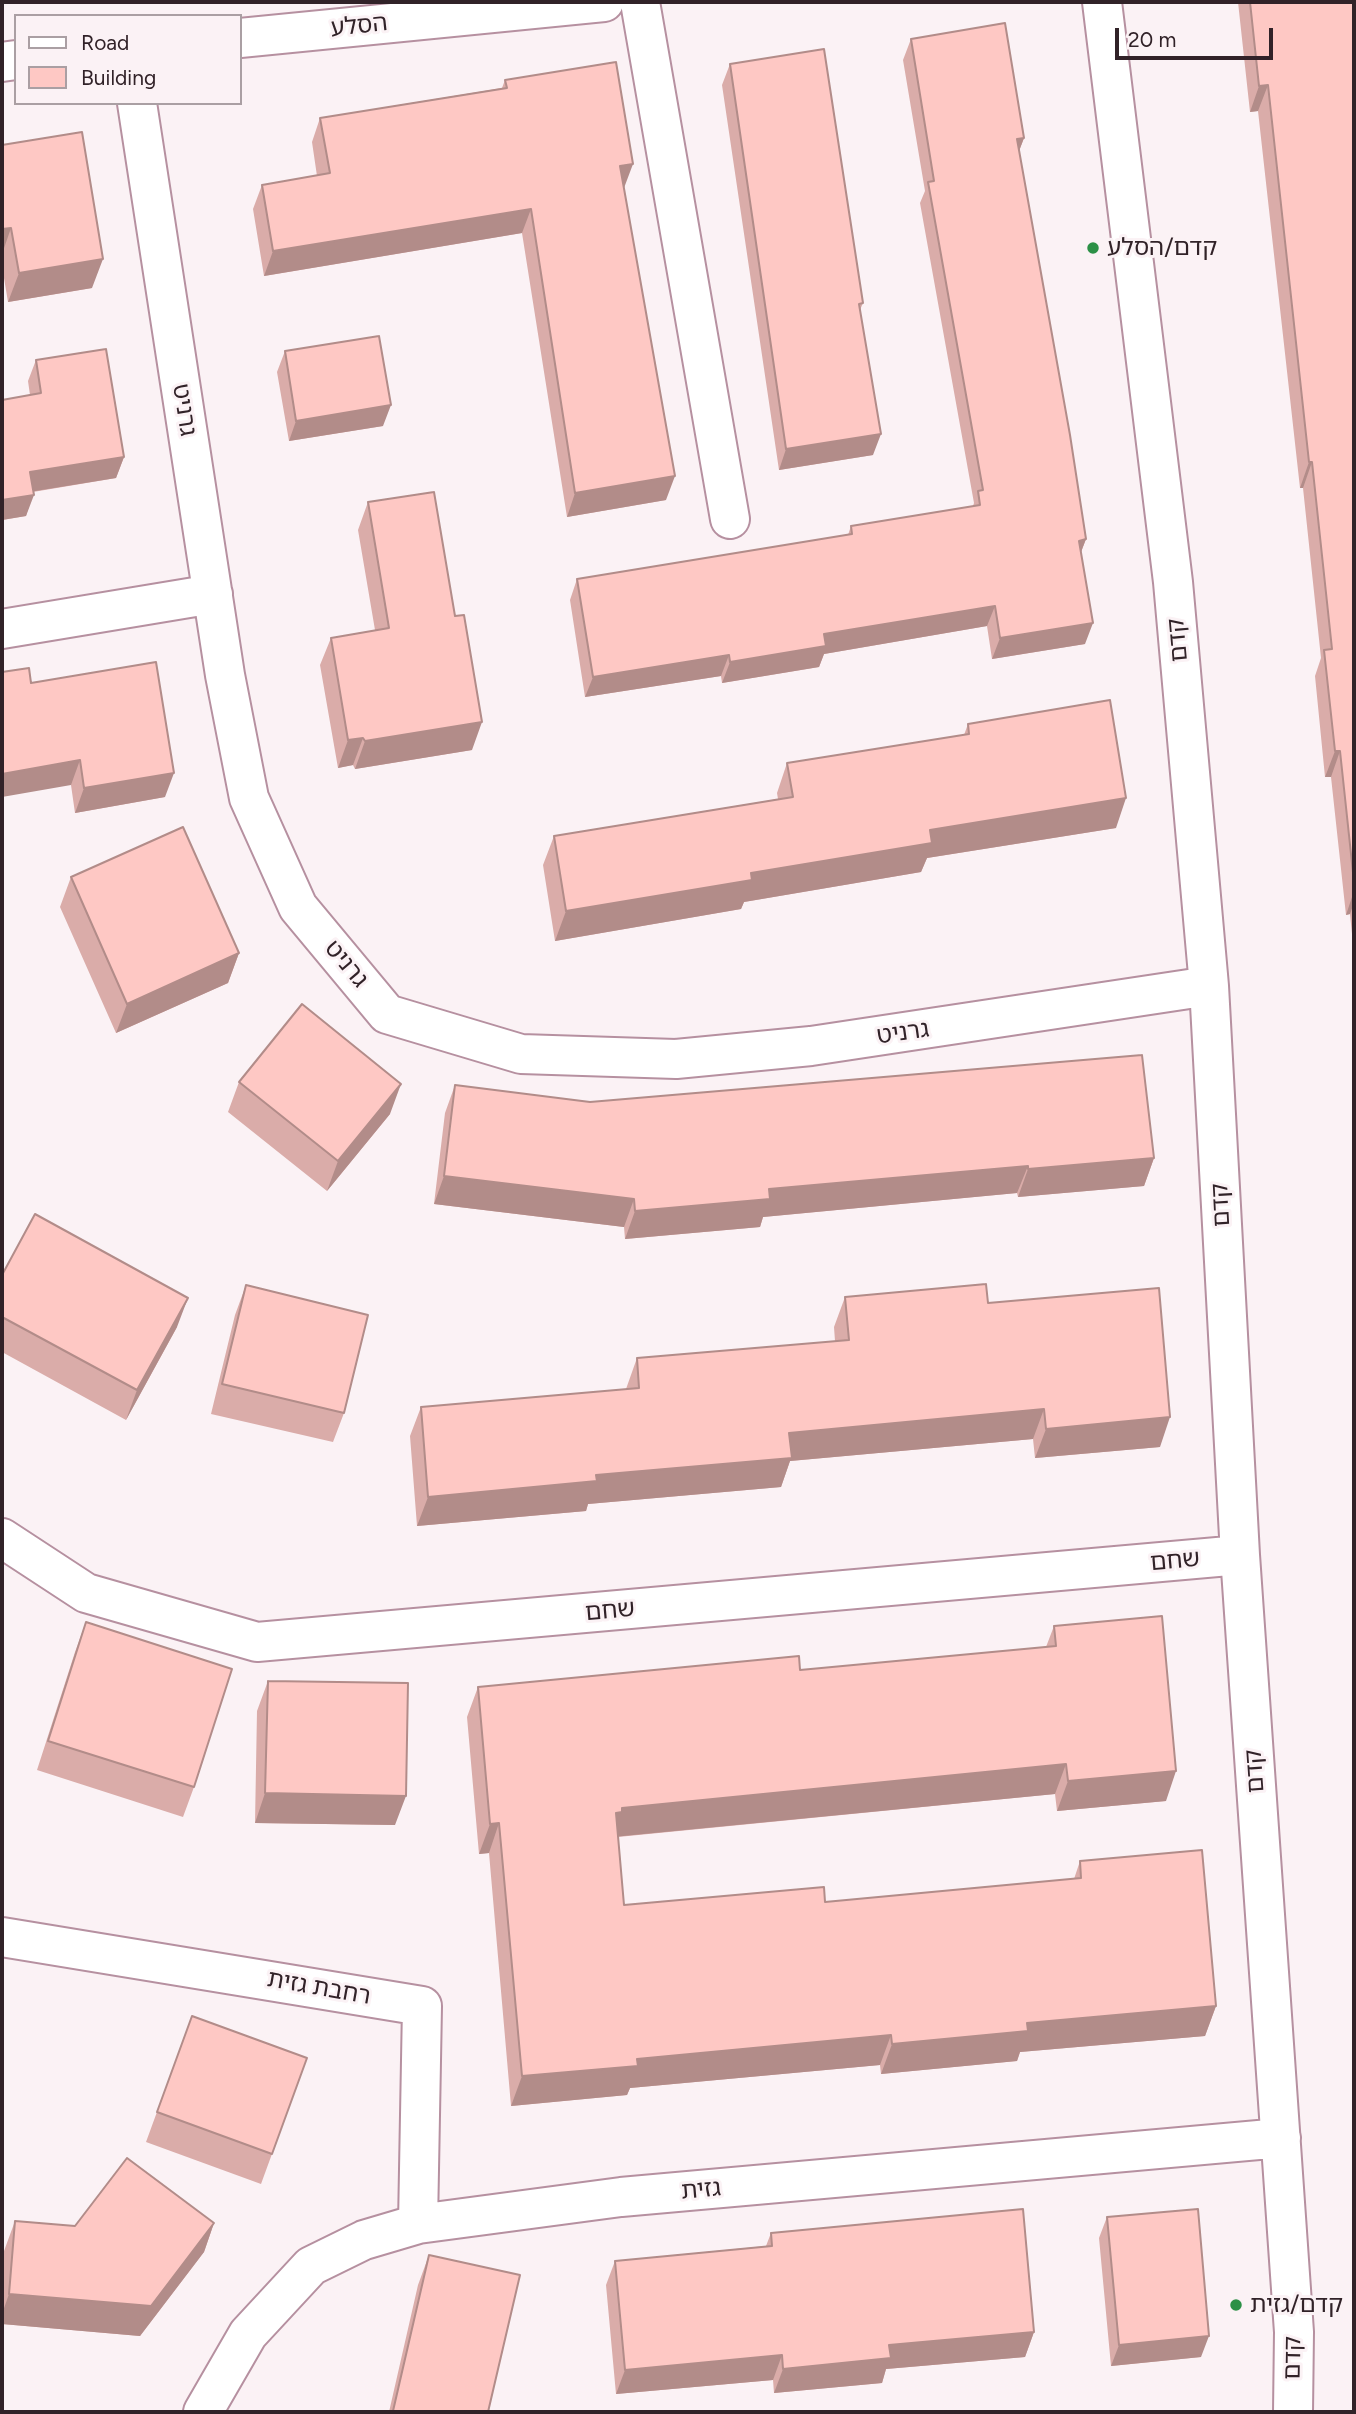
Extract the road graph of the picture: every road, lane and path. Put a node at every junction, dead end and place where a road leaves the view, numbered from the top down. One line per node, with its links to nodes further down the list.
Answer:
1 (604, 2): 4 (street, הסלע)
2 (640, 2): 6 (street)
3 (1102, 2): 9 (street, קדם)
4 (242, 38)
5 (137, 105): 7 (street, גרניט)
6 (730, 519)
7 (213, 594): 8 (street); 9 (street, גרניט)
8 (2, 629)
9 (1209, 986): 11 (street, קדם)
10 (2, 1538): 11 (street, שחם)
11 (1240, 1555): 13 (street, קדם)
12 (2, 1937): 14 (street, רחבת גזית)
13 (1281, 2138): 14 (street, גזית); 16 (street, קדם)
14 (418, 2224): 15 (street, גזית)
15 (203, 2412)
16 (1293, 2412)

